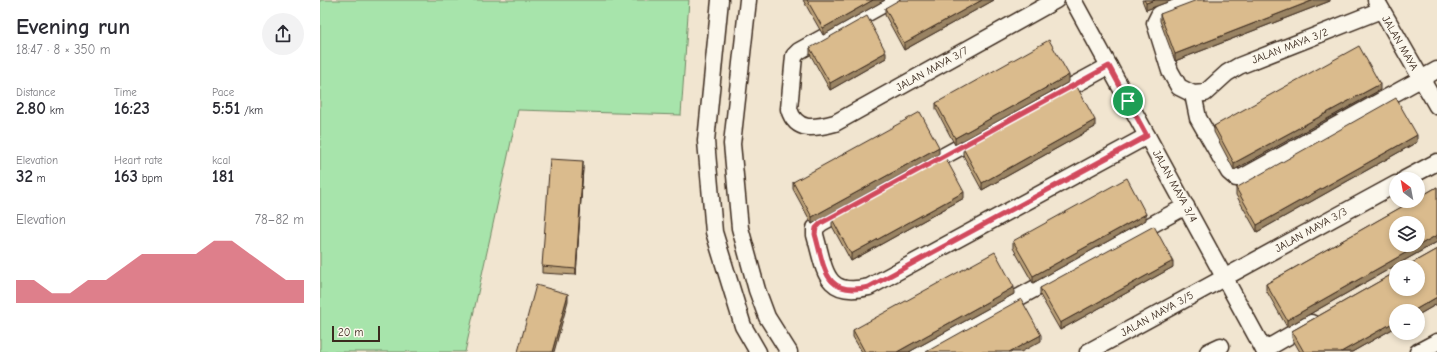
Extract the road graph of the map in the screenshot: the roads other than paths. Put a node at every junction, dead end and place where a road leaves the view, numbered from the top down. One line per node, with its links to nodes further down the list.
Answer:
1 (720, 0): 22 (street)
2 (748, 0): 23 (street)
3 (891, 0): 4 (street, JALAN MAYA 3/7)
4 (1056, 0)
5 (1073, 0): 8 (street, JALAN MAYA 3/4)
6 (1196, 0): 11 (street)
7 (1378, 5): 10 (street, JALAN MAYA); 11 (street, JALAN MAYA 3/2)
8 (1109, 66): 13 (street, JALAN MAYA 3/4); 13 (street)
9 (1437, 70): 10 (street)
10 (1420, 78): 11 (street); 12 (street, JALAN MAYA)
11 (1199, 93)
12 (1437, 106)
13 (1147, 136): 17 (street, JALAN MAYA 3/4)
14 (1437, 162): 15 (street)
15 (1418, 172)
16 (1389, 188): 18 (street, JALAN MAYA 3/3)
17 (1186, 206): 18 (street, JALAN MAYA 3/4); 24 (street)
18 (1225, 277): 21 (street, JALAN MAYA 3/4); 25 (street, JALAN MAYA 3/5)
19 (1326, 315): 21 (street)
20 (1437, 342): 26 (street)
21 (1264, 351)
22 (758, 352)
23 (789, 352)
24 (919, 352)
25 (1088, 352)
26 (1418, 352)

